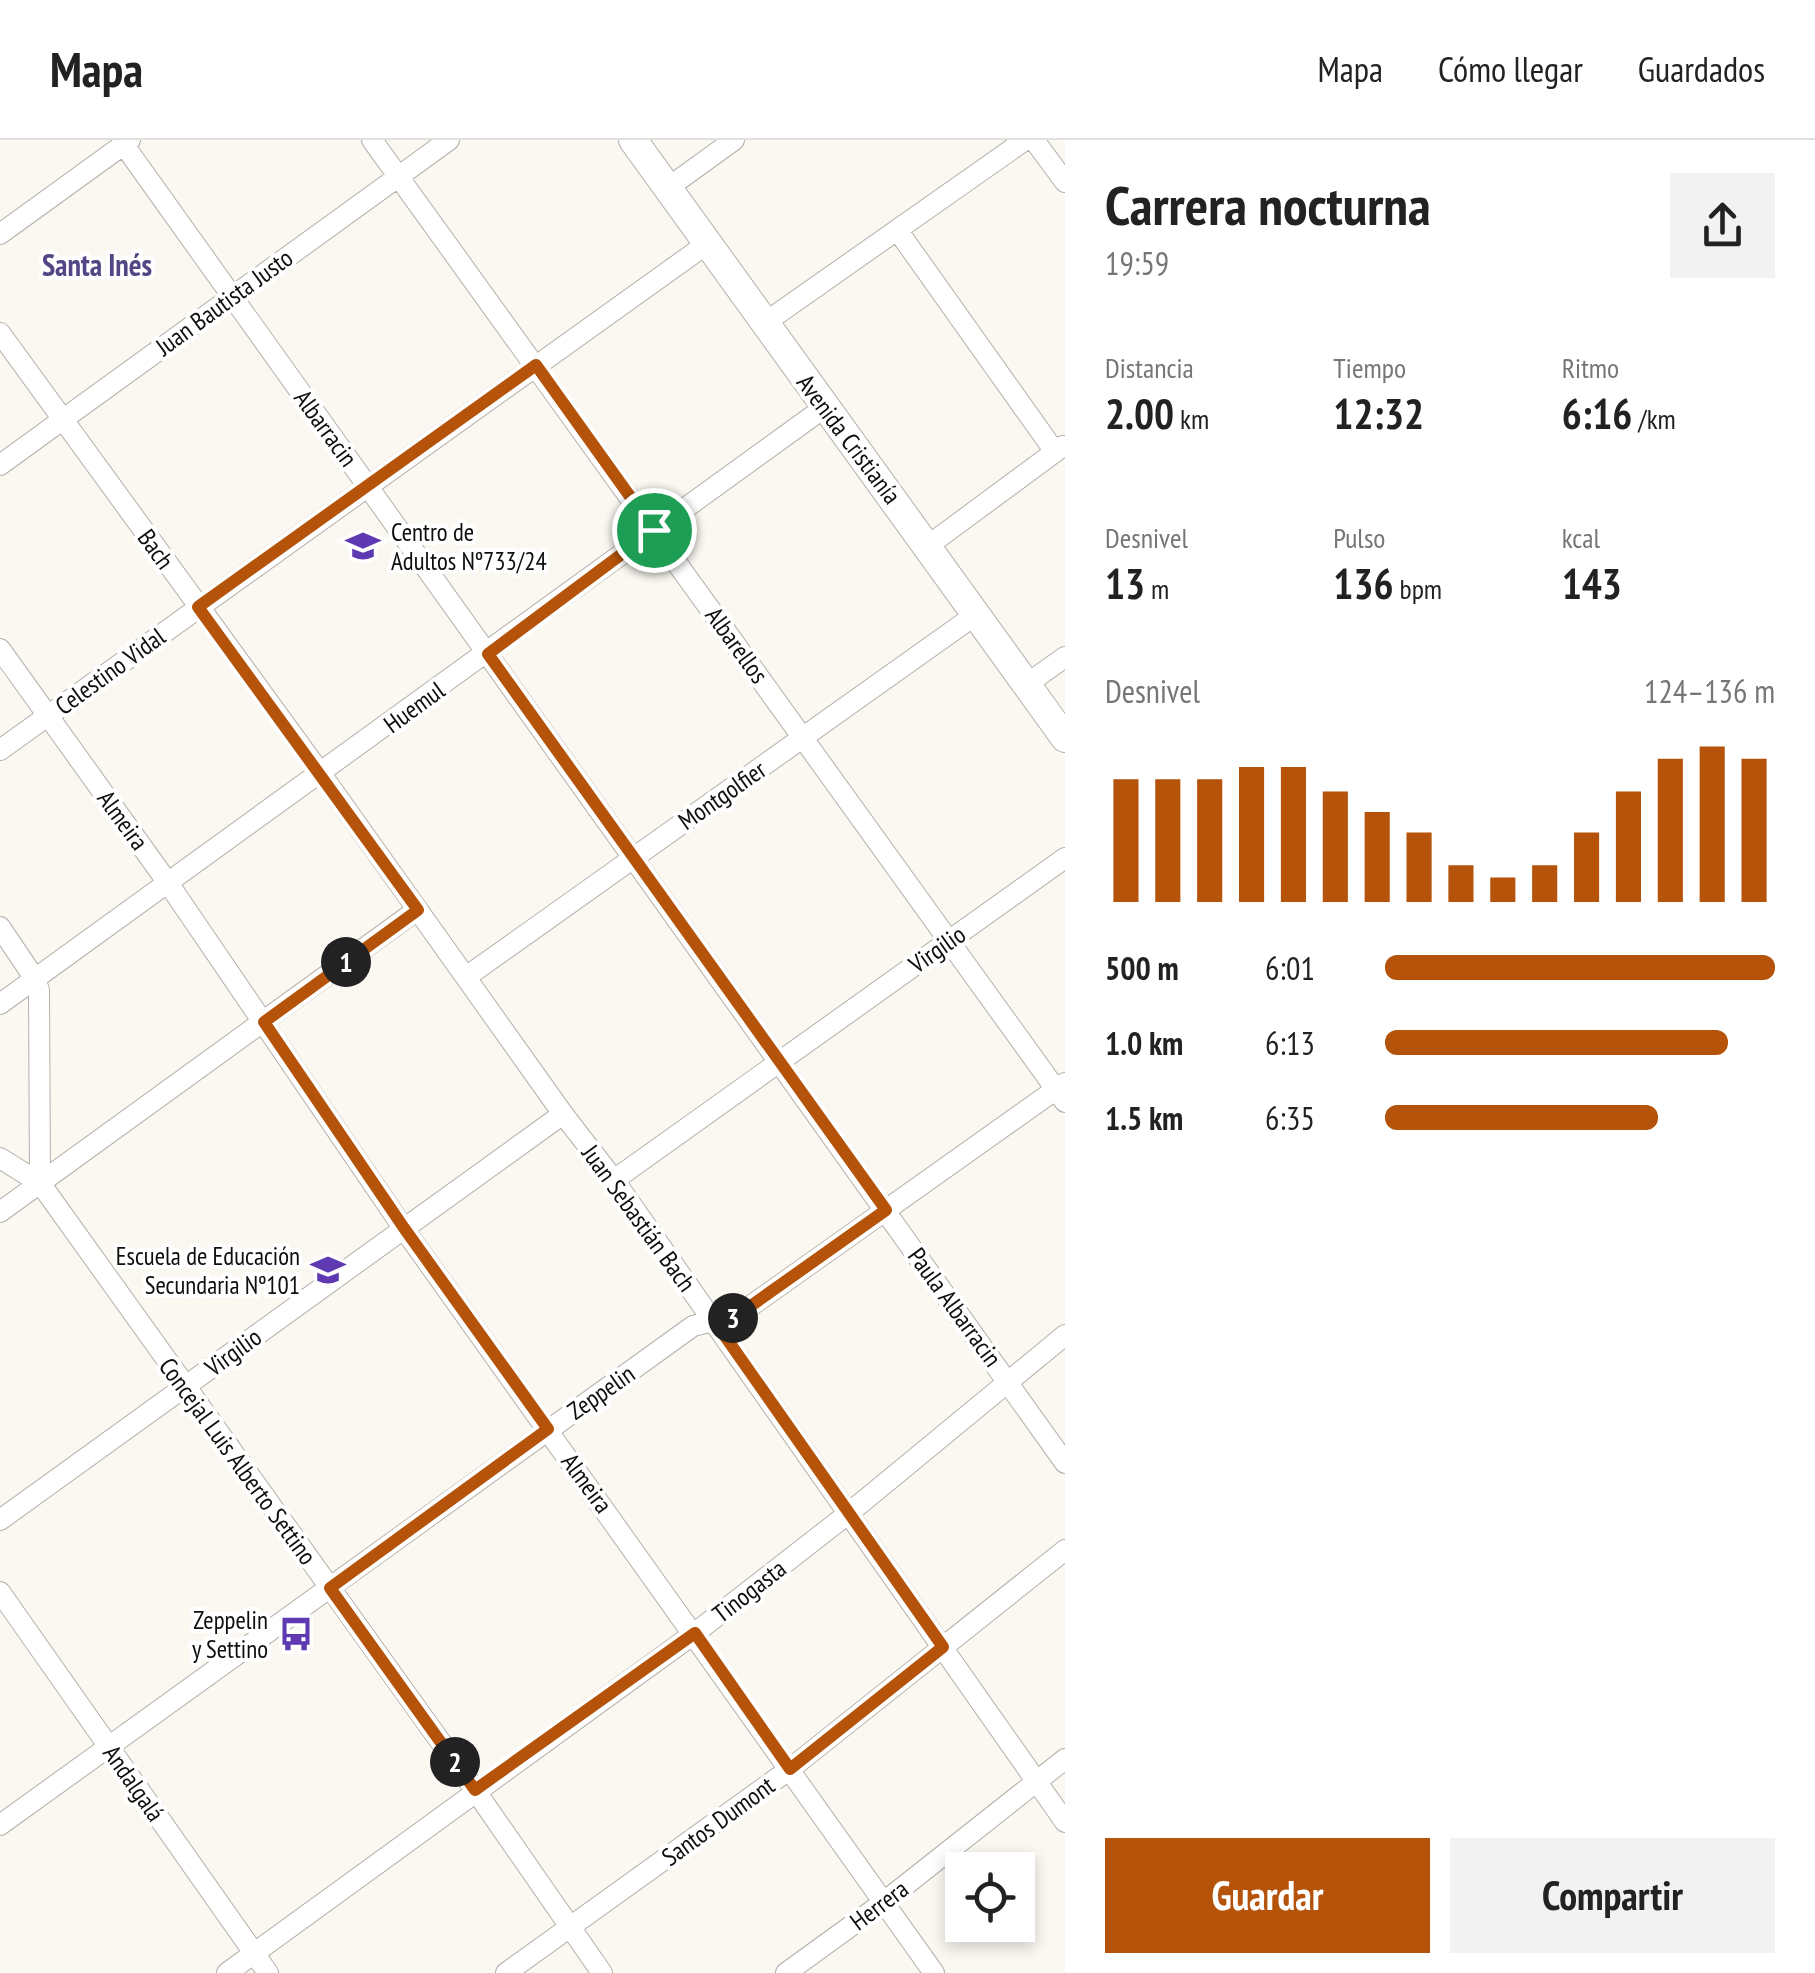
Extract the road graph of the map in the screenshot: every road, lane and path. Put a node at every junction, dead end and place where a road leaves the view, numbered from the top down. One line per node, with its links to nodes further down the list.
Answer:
1 (372, 140): 8 (street, Albarellos)
2 (449, 140): 8 (street, Juan Bautista Justo)
3 (634, 140): 10 (main road, Avenida Cristianía)
4 (734, 140): 10 (street)
5 (1024, 140): 12 (street)
6 (1034, 140): 9 (street)
7 (127, 142): 11 (street); 14 (street, Albarracin)
8 (399, 178): 14 (street, Juan Bautista Justo); 17 (street, Albarellos)
9 (1065, 182)
10 (669, 187): 13 (main road, Avenida Cristianía)
11 (1, 230)
12 (898, 232): 15 (street); 20 (street)
13 (708, 243): 15 (main road, Avenida Cristianía); 17 (street, Celestino Vidal)
14 (231, 298): 19 (street, Juan Bautista Justo); 22 (street, Albarracin)
15 (766, 322): 18 (main road, Avenida Cristianía)
16 (0, 333): 19 (street, Bach)
17 (536, 365): 22 (street, Celestino Vidal); 23 (street, Albarellos)
18 (825, 407): 23 (street, Huemul); 24 (main road, Avenida Cristianía)
19 (63, 418): 21 (street, Juan Bautista Justo); 25 (street, Bach)
20 (1060, 448): 24 (street)
21 (0, 465)
22 (368, 484): 25 (street, Celestino Vidal); 28 (street, Albarracin)
23 (654, 530): 28 (street, Huemul); 32 (street, Albarellos)
24 (928, 545): 26 (main road, Avenida Cristianía)
25 (198, 607): 31 (street, Celestino Vidal); 35 (street, Bach)
26 (978, 613): 30 (main road, Avenida Cristianía); 32 (street, Montgolfier)
27 (0, 649): 31 (street, Almeira)
28 (488, 654): 35 (street, Huemul); 36 (street, Albarracin)
29 (1065, 657): 30 (street)
30 (1028, 684): 33 (main road, Avenida Cristianía)
31 (48, 716): 34 (street, Celestino Vidal); 38 (street, Almeira)
32 (803, 738): 36 (street, Montgolfier); 41 (street, Albarellos)
33 (1065, 738)
34 (0, 750)
35 (322, 774): 38 (street, Huemul); 39 (street, Bach)
36 (634, 858): 42 (street, Montgolfier); 46 (street, Paula Albarracin)
37 (1065, 858): 41 (street, Virgilio)
38 (168, 883): 43 (street, Huemul); 45 (street, Almeira)
39 (418, 910): 42 (street, Juan Sebastián Bach); 45 (street)
40 (0, 928): 43 (street)
41 (948, 941): 46 (street, Virgilio); 47 (street, Albarellos)
42 (466, 977): 48 (street, Juan Sebastián Bach)
43 (35, 979): 44 (street, Huemul); 51 (street)
44 (0, 1004)
45 (264, 1022): 51 (street); 54 (street, Almeira)
46 (778, 1061): 50 (street, Virgilio); 52 (street, Paula Albarracin)
47 (1062, 1092): 52 (street, Zeppelin)
48 (562, 1114): 50 (street, Juan Sebastián Bach); 54 (street, Virgilio)
49 (0, 1158): 51 (street, Concejal Luis Alberto Settino)
50 (614, 1180): 55 (street, Juan Sebastián Bach)
51 (40, 1183): 53 (street); 58 (street, Concejal Luis Alberto Settino)
52 (886, 1210): 55 (street, Zeppelin); 57 (street, Paula Albarracin)
53 (0, 1212)
54 (404, 1228): 58 (street, Virgilio); 59 (street, Almeira)
55 (715, 1322): 59 (street, Zeppelin); 61 (street, Juan Sebastián Bach)
56 (1065, 1335): 57 (street, Tinogasta)
57 (1009, 1382): 60 (street, Paula Albarracin); 61 (street, Tinogasta)
58 (184, 1387): 62 (street, Virgilio); 64 (street, Concejal Luis Alberto Settino)
59 (548, 1429): 64 (street, Zeppelin); 66 (street, Almeira)
60 (1065, 1463)
61 (849, 1514): 66 (street, Tinogasta); 67 (street, Juan Sebastián Bach)
62 (0, 1520)
63 (1065, 1550): 67 (street, Santos Dumont)
64 (330, 1588): 68 (street, Zeppelin); 72 (street, Concejal Luis Alberto Settino)
65 (0, 1592): 68 (street, Andalgalá)
66 (695, 1633): 70 (street, Almeira); 72 (street, Tinogasta)
67 (943, 1647): 70 (street, Santos Dumont); 71 (street, Juan Sebastián Bach)
68 (109, 1747): 74 (street, Zeppelin); 77 (street, Andalgalá)
69 (1065, 1759): 71 (street, Herrera)
70 (790, 1769): 75 (street, Almeira); 76 (street, Santos Dumont)
71 (1036, 1782): 73 (street, Juan Sebastián Bach); 75 (street, Herrera)
72 (475, 1790): 76 (street, Concejal Luis Alberto Settino); 77 (street, Tinogasta)
73 (1065, 1822)
74 (0, 1825)
75 (884, 1902): 82 (street, Herrera); 83 (street, Almeira)
76 (570, 1927): 80 (street, Santos Dumont); 81 (street, Concejal Luis Alberto Settino)
77 (254, 1954): 78 (street, Tinogasta); 79 (street, Andalgalá)
78 (227, 1973)
79 (268, 1973)
80 (506, 1973)
81 (602, 1973)
82 (786, 1973)
83 (934, 1973)

